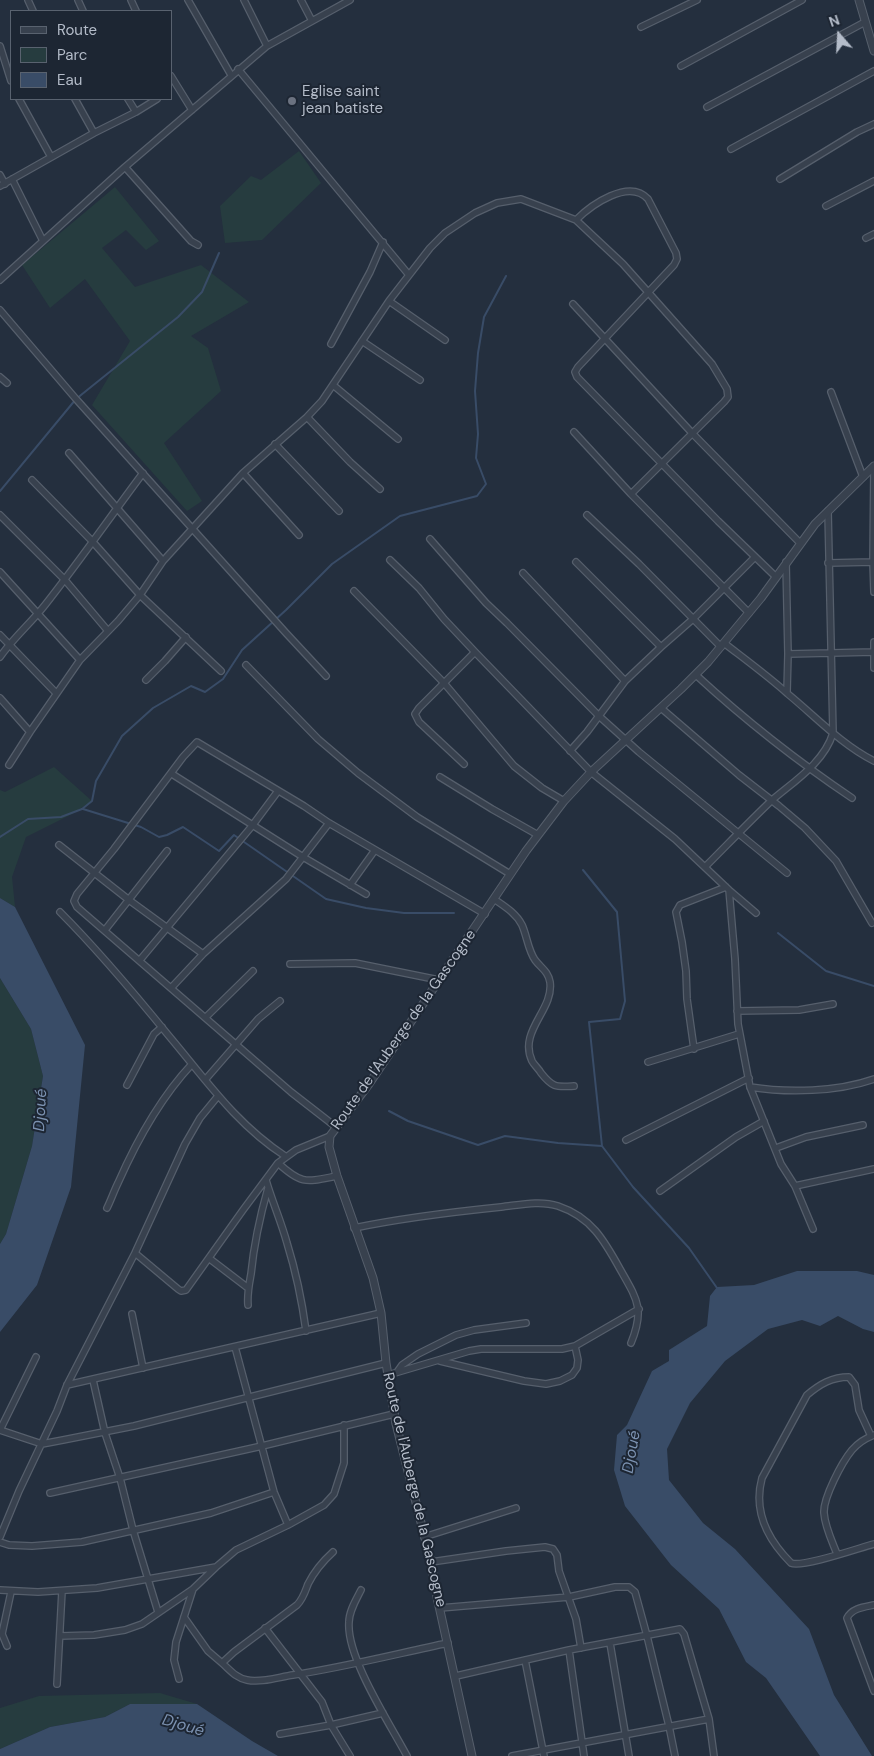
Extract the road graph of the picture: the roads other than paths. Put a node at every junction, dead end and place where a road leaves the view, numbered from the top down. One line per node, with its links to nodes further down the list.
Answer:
1 (188, 0): 17 (street)
2 (244, 0): 11 (street)
3 (301, 0): 8 (street)
4 (350, 0): 8 (street)
5 (697, 0): 10 (street)
6 (802, 0): 14 (street)
7 (859, 0): 9 (street)
8 (312, 20): 11 (street)
9 (865, 22): 13 (street); 24 (street)
10 (641, 27)
11 (267, 46): 15 (street)
12 (1, 49): 18 (street)
13 (874, 51)
14 (681, 66)
15 (238, 69): 17 (street); 42 (street)
16 (874, 71): 29 (street)
17 (231, 75): 25 (street)
18 (10, 78)
19 (174, 88): 25 (street)
20 (20, 100): 30 (street)
21 (76, 100): 28 (street)
22 (129, 100): 26 (street)
23 (155, 100): 26 (street)
24 (707, 107)
25 (192, 110): 31 (street)
26 (136, 112): 28 (street)
27 (874, 124): 34 (street)
28 (94, 133): 30 (street)
29 (731, 149)
30 (51, 157): 33 (street)
31 (125, 167): 41 (street); 43 (street)
32 (0, 175): 36 (street)
33 (12, 179): 36 (street); 41 (street)
34 (780, 179)
35 (874, 181): 37 (street)
36 (3, 185)
37 (826, 206)
38 (576, 220): 44 (street); 46 (street); 46 (street)
39 (874, 234): 40 (street)
40 (866, 238)
41 (43, 241): 45 (street)
42 (382, 242): 44 (street); 53 (street)
43 (198, 245)
44 (409, 274): 47 (street)
45 (1, 277)
46 (648, 292): 50 (street); 61 (street)
47 (389, 301): 51 (street); 52 (street)
48 (574, 304): 50 (street)
49 (0, 310): 67 (street)
50 (604, 338): 61 (street); 65 (street)
51 (445, 340)
52 (362, 341): 55 (street); 57 (street)
53 (331, 344)
54 (0, 377): 56 (street)
55 (420, 380)
56 (7, 384)
57 (333, 384): 59 (street); 62 (street)
58 (831, 392): 69 (street)
59 (307, 417): 63 (street); 71 (street)
60 (574, 432): 72 (street)
61 (692, 433): 65 (street); 82 (street)
62 (398, 439)
63 (275, 444): 68 (street); 74 (street)
64 (69, 453): 73 (street)
65 (661, 464): 72 (street); 83 (street)
66 (874, 466): 69 (street, Route de l'Auberge de la Gascogne); 88 (street)
67 (143, 473): 73 (street); 78 (street)
68 (243, 473): 78 (street); 79 (street)
69 (863, 478): 75 (street, Route de l'Auberge de la Gascogne)
70 (32, 480): 81 (street)
71 (380, 488)
72 (631, 494): 94 (street)
73 (117, 508): 81 (street); 85 (street)
74 (339, 511)
75 (828, 511): 82 (street, Route de l'Auberge de la Gascogne); 89 (street)
76 (0, 515): 93 (street)
77 (587, 515): 100 (street)
78 (193, 528): 85 (street); 118 (street)
79 (299, 535)
80 (430, 539): 126 (street)
81 (92, 541): 93 (street); 97 (street)
82 (800, 543): 87 (street, Route de l'Auberge de la Gascogne)
83 (756, 557): 92 (street); 94 (street)
84 (390, 560): 108 (street)
85 (163, 561): 97 (street)
86 (576, 562): 107 (street)
87 (786, 562): 92 (street, Route de l'Auberge de la Gascogne); 111 (street)
88 (873, 562): 89 (street); 96 (street)
89 (828, 563): 109 (street)
90 (0, 572): 99 (street)
91 (523, 573): 120 (street)
92 (775, 576): 98 (street, Route de l'Auberge de la Gascogne)
93 (65, 580): 99 (street); 101 (street)
94 (725, 588): 98 (street); 100 (street)
95 (354, 591): 121 (street)
96 (874, 592)
97 (140, 595): 101 (street); 103 (street)
98 (749, 613): 106 (street, Route de l'Auberge de la Gascogne)
99 (38, 614): 105 (street); 113 (street)
100 (694, 619): 106 (street); 107 (street)
101 (108, 631): 113 (street)
102 (0, 635): 105 (street)
103 (186, 637): 116 (street); 119 (street)
104 (874, 642): 110 (street)
105 (9, 644): 112 (street); 123 (street)
106 (723, 645): 117 (street, Route de l'Auberge de la Gascogne); 122 (street)
107 (661, 647): 120 (street)
108 (475, 652): 121 (street); 130 (street)
109 (830, 652): 110 (street); 111 (street); 128 (street)
110 (874, 652): 115 (street)
111 (788, 654): 122 (street)
112 (0, 657)
113 (80, 660): 123 (street)
114 (246, 665): 153 (street)
115 (874, 668)
116 (220, 670)
117 (696, 675): 125 (street, Route de l'Auberge de la Gascogne); 134 (street)
118 (326, 676)
119 (146, 680)
120 (625, 681): 126 (street)
121 (444, 683): 132 (street); 140 (street)
122 (787, 692): 128 (street)
123 (56, 693): 127 (street)
124 (0, 698): 127 (street)
125 (661, 708): 129 (street, Route de l'Auberge de la Gascogne); 141 (street)
126 (599, 716): 129 (street); 130 (street)
127 (30, 732): 133 (street)
128 (833, 733): 131 (street); 134 (street)
129 (625, 740): 135 (street, Route de l'Auberge de la Gascogne); 144 (street)
130 (570, 751): 135 (street)
131 (874, 761)
132 (464, 764)
133 (9, 765)
134 (808, 769): 139 (street); 141 (street)
135 (591, 772): 140 (street, Route de l'Auberge de la Gascogne); 150 (street)
136 (172, 774): 138 (street); 143 (street); 151 (street)
137 (440, 777): 145 (street)
138 (278, 791): 142 (street); 143 (street)
139 (852, 798)
140 (564, 801): 145 (street, Route de l'Auberge de la Gascogne)
141 (772, 801): 144 (street); 162 (street)
142 (329, 823): 147 (street); 149 (street)
143 (252, 826): 149 (street); 163 (street)
144 (739, 833): 150 (street); 152 (street)
145 (538, 835): 153 (street, Route de l'Auberge de la Gascogne)
146 (59, 845): 151 (street)
147 (375, 850): 154 (street); 161 (street)
148 (168, 851): 158 (street)
149 (303, 857): 154 (street); 165 (street)
150 (705, 867): 155 (street)
151 (94, 873): 158 (street); 164 (street)
152 (787, 873)
153 (510, 874): 157 (street, Route de l'Auberge de la Gascogne)
154 (350, 884): 156 (street)
155 (728, 888): 160 (street); 173 (street); 178 (street)
156 (366, 894)
157 (494, 899): 161 (street, Route de l'Auberge de la Gascogne); 185 (street)
158 (129, 900): 163 (street); 164 (street)
159 (60, 912): 175 (street)
160 (756, 913)
161 (485, 914): 169 (street, Route de l'Auberge de la Gascogne)
162 (872, 922)
163 (168, 928): 165 (street); 166 (street)
164 (105, 930): 166 (street)
165 (203, 954): 170 (street)
166 (140, 960): 170 (street)
167 (290, 964): 169 (street)
168 (252, 971): 174 (street)
169 (439, 980): 190 (street, Route de l'Auberge de la Gascogne)
170 (172, 988): 174 (street)
171 (280, 1001): 177 (street)
172 (833, 1004): 173 (street)
173 (737, 1011): 176 (street)
174 (206, 1017): 177 (street)
175 (162, 1027): 180 (street); 184 (street)
176 (739, 1034): 178 (street); 181 (street)
177 (237, 1044): 183 (street); 190 (street)
178 (694, 1049): 179 (street)
179 (648, 1062)
180 (192, 1064): 183 (street); 202 (street)
181 (750, 1078): 186 (street); 192 (street)
182 (874, 1079): 186 (street)
183 (205, 1080): 187 (street)
184 (127, 1085)
185 (574, 1086)
186 (750, 1087): 188 (street)
187 (218, 1096): 194 (street); 205 (street)
188 (764, 1121): 193 (street); 201 (street)
189 (863, 1125): 193 (street)
190 (336, 1127): 191 (street, Route de l'Auberge de la Gascogne)
191 (330, 1136): 194 (street); 197 (street, Route de l'Auberge de la Gascogne)
192 (626, 1140)
193 (776, 1148): 199 (street)
194 (286, 1156): 195 (street)
195 (278, 1163): 197 (street); 198 (street)
196 (874, 1169): 199 (street)
197 (337, 1176): 203 (street, Route de l'Auberge de la Gascogne)
198 (266, 1180): 200 (street); 206 (street)
199 (795, 1186): 204 (street)
200 (268, 1188): 207 (street); 213 (street)
201 (660, 1191)
202 (107, 1208)
203 (354, 1228): 209 (street); 210 (street, Route de l'Auberge de la Gascogne)
204 (813, 1229)
205 (135, 1253): 206 (street); 224 (street)
206 (210, 1258): 207 (street)
207 (248, 1288): 208 (street)
208 (248, 1305)
209 (639, 1309): 214 (street); 215 (street)
210 (382, 1313): 213 (street); 219 (street, Route de l'Auberge de la Gascogne)
211 (132, 1314): 220 (street)
212 (526, 1323): 221 (street)
213 (306, 1331): 216 (street)
214 (631, 1343)
215 (575, 1346): 218 (street); 218 (street)
216 (235, 1347): 220 (street); 225 (street)
217 (36, 1357): 228 (street)
218 (438, 1360): 221 (street)
219 (386, 1364): 222 (street, Route de l'Auberge de la Gascogne); 225 (street)
220 (143, 1368): 223 (street)
221 (397, 1372): 222 (street)
222 (388, 1375): 226 (street, Route de l'Auberge de la Gascogne)
223 (93, 1380): 224 (street); 229 (street)
224 (67, 1385): 231 (street)
225 (247, 1397): 229 (street); 232 (street)
226 (394, 1414): 227 (street); 239 (street, Route de l'Auberge de la Gascogne)
227 (344, 1425): 232 (street); 237 (street)
228 (0, 1430): 231 (street)
229 (105, 1433): 231 (street); 233 (street)
230 (872, 1435): 244 (street); 244 (street)
231 (42, 1444): 240 (street)
232 (262, 1446): 233 (street); 234 (street)
233 (120, 1478): 235 (street); 238 (street)
234 (274, 1492): 237 (street); 238 (street)
235 (50, 1493)
236 (516, 1508): 239 (street)
237 (288, 1525): 246 (street)
238 (133, 1530): 241 (street); 247 (street)
239 (424, 1536): 245 (street, Route de l'Auberge de la Gascogne)
240 (0, 1537)
241 (0, 1542)
242 (874, 1544): 244 (street)
243 (333, 1552): 258 (street)
244 (837, 1554)
245 (431, 1562): 253 (street); 255 (street, Route de l'Auberge de la Gascogne)
246 (216, 1567): 247 (street); 248 (street)
247 (148, 1579): 251 (street); 256 (street)
248 (194, 1588): 256 (street); 257 (street)
249 (0, 1590): 252 (street)
250 (361, 1590): 268 (street)
251 (62, 1591): 252 (street); 259 (street)
252 (11, 1592): 263 (street)
253 (569, 1597): 255 (street); 260 (street); 264 (street)
254 (874, 1605): 273 (street)
255 (440, 1608): 261 (street, Route de l'Auberge de la Gascogne)
256 (158, 1612): 259 (street)
257 (184, 1617): 267 (street); 271 (street)
258 (265, 1628): 267 (street); 269 (street)
259 (60, 1636): 272 (street)
260 (647, 1636): 262 (street); 275 (street); 277 (street)
261 (448, 1643): 268 (street); 270 (street, Route de l'Auberge de la Gascogne)
262 (610, 1643): 264 (street); 279 (street)
263 (7, 1646)
264 (581, 1648): 265 (street)
265 (569, 1650): 266 (street); 280 (street)
266 (525, 1660): 270 (street); 281 (street)
267 (222, 1663): 269 (street)
268 (357, 1663): 269 (street); 274 (street)
269 (301, 1674): 276 (street)
270 (456, 1676): 284 (street, Route de l'Auberge de la Gascogne)
271 (179, 1679)
272 (57, 1684)
273 (874, 1691)
274 (383, 1713): 276 (street); 283 (street)
275 (709, 1719): 277 (street); 289 (street)
276 (331, 1725): 278 (street); 282 (street)
277 (669, 1726): 279 (street); 288 (street)
278 (280, 1734)
279 (625, 1734): 280 (street); 287 (street)
280 (581, 1744): 281 (street); 286 (street)
281 (544, 1753): 285 (street)
282 (350, 1756)
283 (407, 1756)
284 (472, 1756)
285 (512, 1756)
286 (584, 1756)
287 (630, 1756)
288 (674, 1756)
289 (714, 1756)

